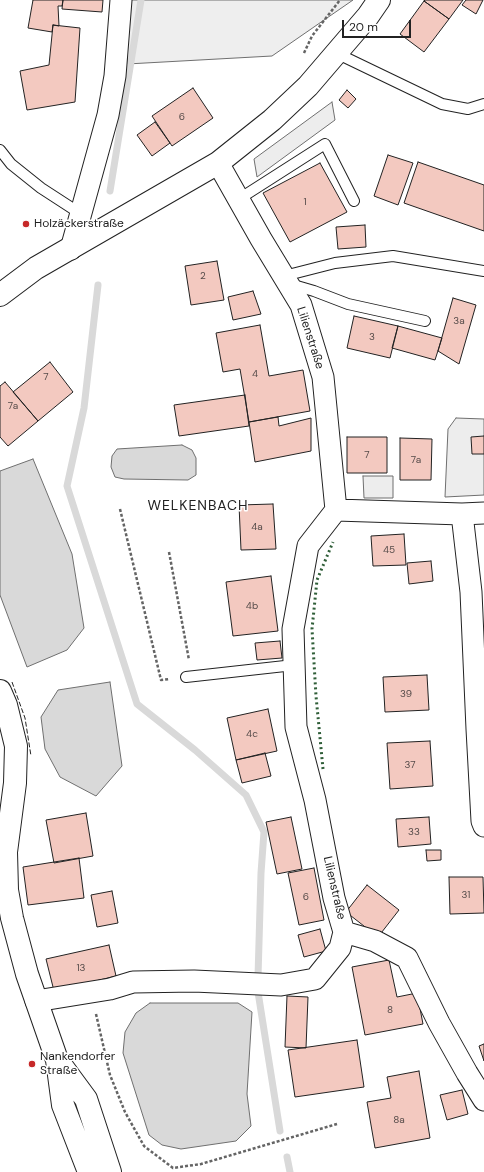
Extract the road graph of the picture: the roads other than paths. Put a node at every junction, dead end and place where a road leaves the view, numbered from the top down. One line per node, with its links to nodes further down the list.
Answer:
1 (121, 0): 9 (street)
2 (379, 0): 3 (main road)
3 (336, 53): 4 (lane); 6 (main road)
4 (484, 104)
5 (0, 150): 9 (lane)
6 (218, 163): 7 (street, Lilienstraße); 10 (main road)
7 (240, 199): 8 (lane); 12 (street, Lilienstraße)
8 (354, 201)
9 (81, 214): 10 (street)
10 (72, 249): 13 (main road)
11 (484, 271): 12 (lane)
12 (286, 280): 14 (lane); 15 (street, Lilienstraße)
13 (0, 295)
14 (425, 321)
15 (336, 510): 17 (street); 18 (street, Lilienstraße)
16 (484, 513): 17 (street)
17 (462, 514): 19 (street)
18 (294, 665): 20 (lane); 23 (street, Lilienstraße)
19 (479, 673): 22 (street)
20 (189, 677)
21 (0, 691): 24 (main road)
22 (484, 826)
23 (344, 932): 24 (street); 26 (street, Lilienstraße)
24 (36, 1001): 25 (main road)
25 (57, 1060): 27 (main road); 28 (main road)
26 (484, 1100)
27 (89, 1172)
28 (110, 1172)

